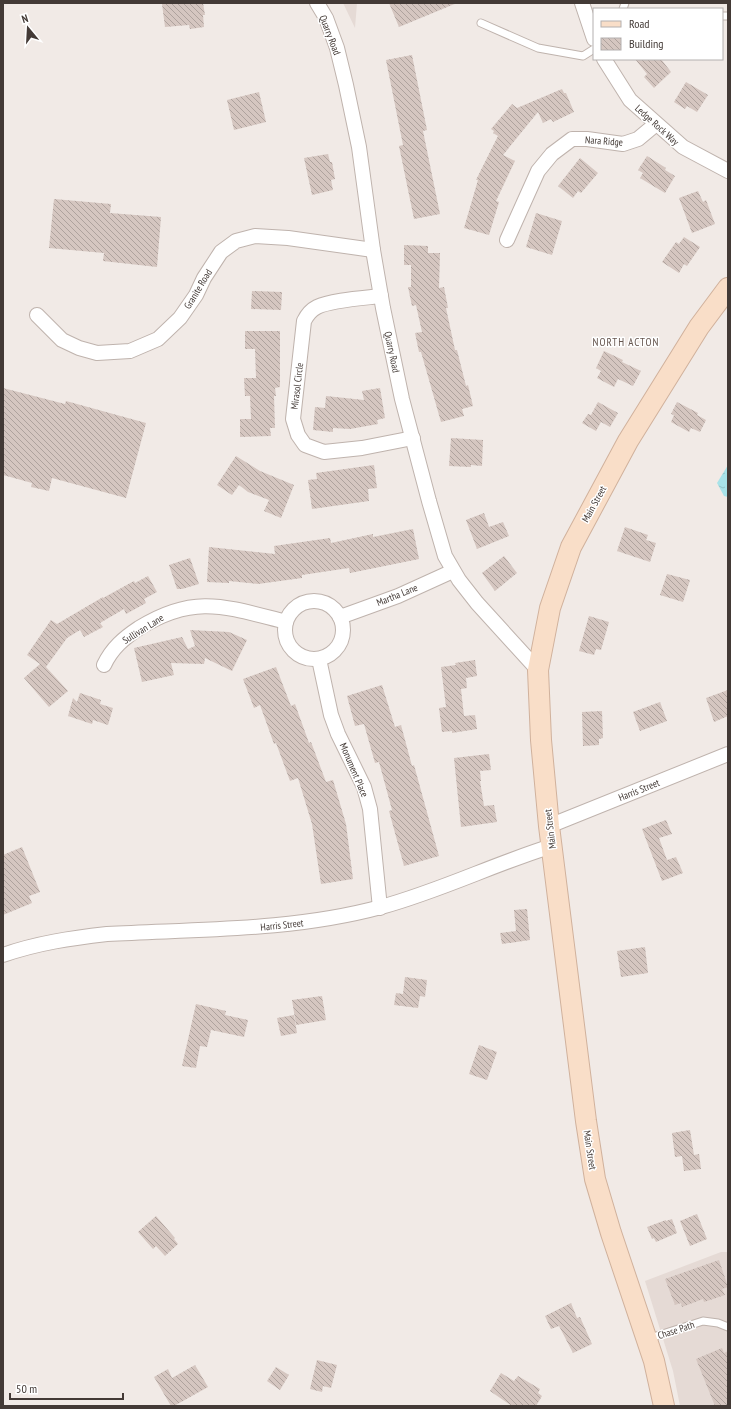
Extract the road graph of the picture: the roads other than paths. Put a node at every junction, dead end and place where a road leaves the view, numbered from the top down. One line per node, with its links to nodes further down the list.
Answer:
1 (317, 3): 10 (street, Quarry Road)
2 (582, 3): 4 (street)
3 (481, 23): 5 (lane)
4 (593, 34)
5 (593, 51)
6 (605, 60): 7 (street, Ledge Rock Way)
7 (656, 124): 8 (street, Ledge Rock Way); 9 (street, Nara Ridge)
8 (728, 171)
9 (507, 240)
10 (373, 250): 12 (street, Quarry Road); 13 (street, Granite Road)
11 (728, 288): 20 (main road, Main Street)
12 (381, 296): 14 (street, Quarry Road); 14 (street, Mirasol Circle)
13 (37, 315)
14 (412, 438): 15 (street, Quarry Road)
15 (453, 571): 16 (street, Martha Lane); 20 (street, Quarry Road)
16 (340, 617): 17 (street); 18 (street)
17 (286, 622): 18 (street); 19 (street, Sullivan Lane)
18 (319, 659): 24 (street, Monument Place)
19 (104, 665)
20 (538, 670): 22 (main road, Main Street)
21 (728, 754): 22 (street, Harris Street)
22 (549, 826): 23 (main road, Main Street)
23 (552, 846): 24 (street, Harris Street); 27 (main road, Main Street)
24 (380, 908): 25 (street, Harris Street)
25 (3, 955)
26 (728, 1327): 27 (lane, Chase Path)
27 (647, 1339): 28 (main road, Main Street)
28 (664, 1406)

